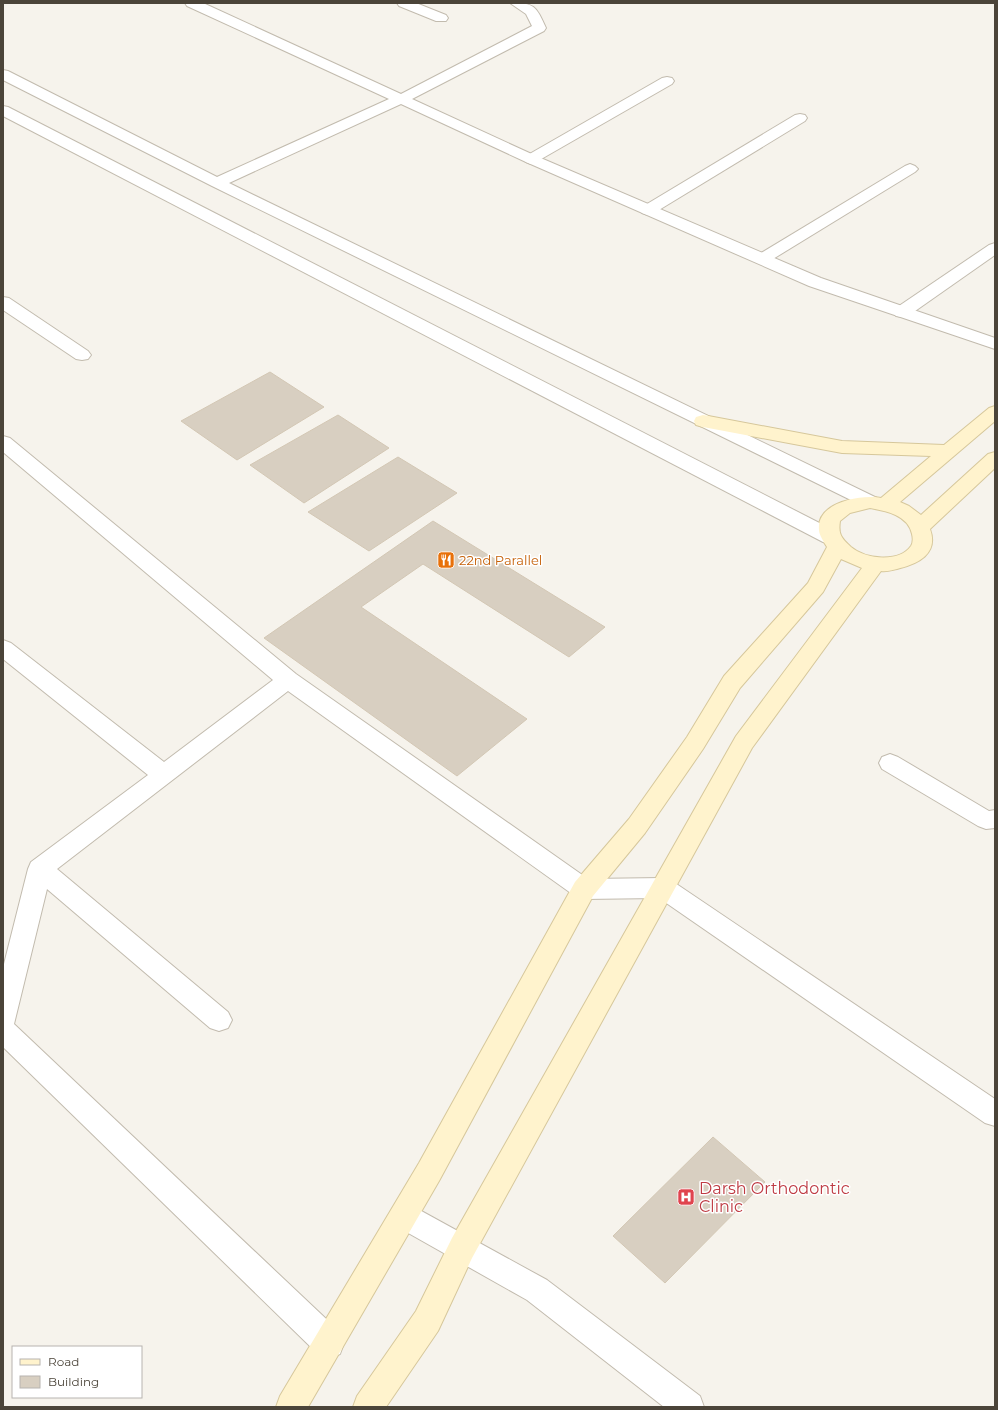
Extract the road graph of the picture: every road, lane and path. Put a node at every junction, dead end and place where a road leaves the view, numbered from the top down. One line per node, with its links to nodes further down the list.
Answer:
1 (192, 3): 7 (street)
2 (404, 3): 4 (street)
3 (517, 3): 7 (street)
4 (441, 18)
5 (3, 74): 12 (street)
6 (667, 81): 10 (street)
7 (401, 99): 10 (street); 12 (street)
8 (3, 110): 27 (street)
9 (800, 118): 13 (street)
10 (531, 159): 13 (street)
11 (910, 169): 15 (street)
12 (217, 183): 21 (street)
13 (648, 210): 15 (street)
14 (995, 248): 17 (street)
15 (762, 259): 17 (street)
16 (3, 302): 19 (street)
17 (902, 312): 18 (street)
18 (995, 344)
19 (82, 355)
20 (995, 412): 23 (main road)
21 (703, 421): 23 (main road); 25 (street)
22 (5, 446): 30 (street)
23 (949, 451): 25 (main road)
24 (995, 458): 26 (main road)
25 (878, 503): 26 (main road); 27 (main road)
26 (920, 527): 28 (main road)
27 (833, 542): 28 (main road); 36 (main road)
28 (876, 564): 35 (main road)
29 (3, 648): 32 (street)
30 (288, 680): 32 (street); 36 (street)
31 (890, 763): 33 (street)
32 (164, 775): 34 (street)
33 (995, 819)
34 (40, 869): 37 (street); 38 (street)
35 (663, 888): 36 (street); 40 (street); 42 (main road)
36 (584, 890): 41 (main road)
37 (3, 1020)
38 (218, 1020)
39 (3, 1030): 43 (street)
40 (995, 1114)
41 (404, 1216): 42 (street); 43 (main road)
42 (462, 1248): 45 (main road); 46 (street)
43 (329, 1343): 44 (main road)
44 (291, 1407)
45 (368, 1407)
46 (689, 1407)

